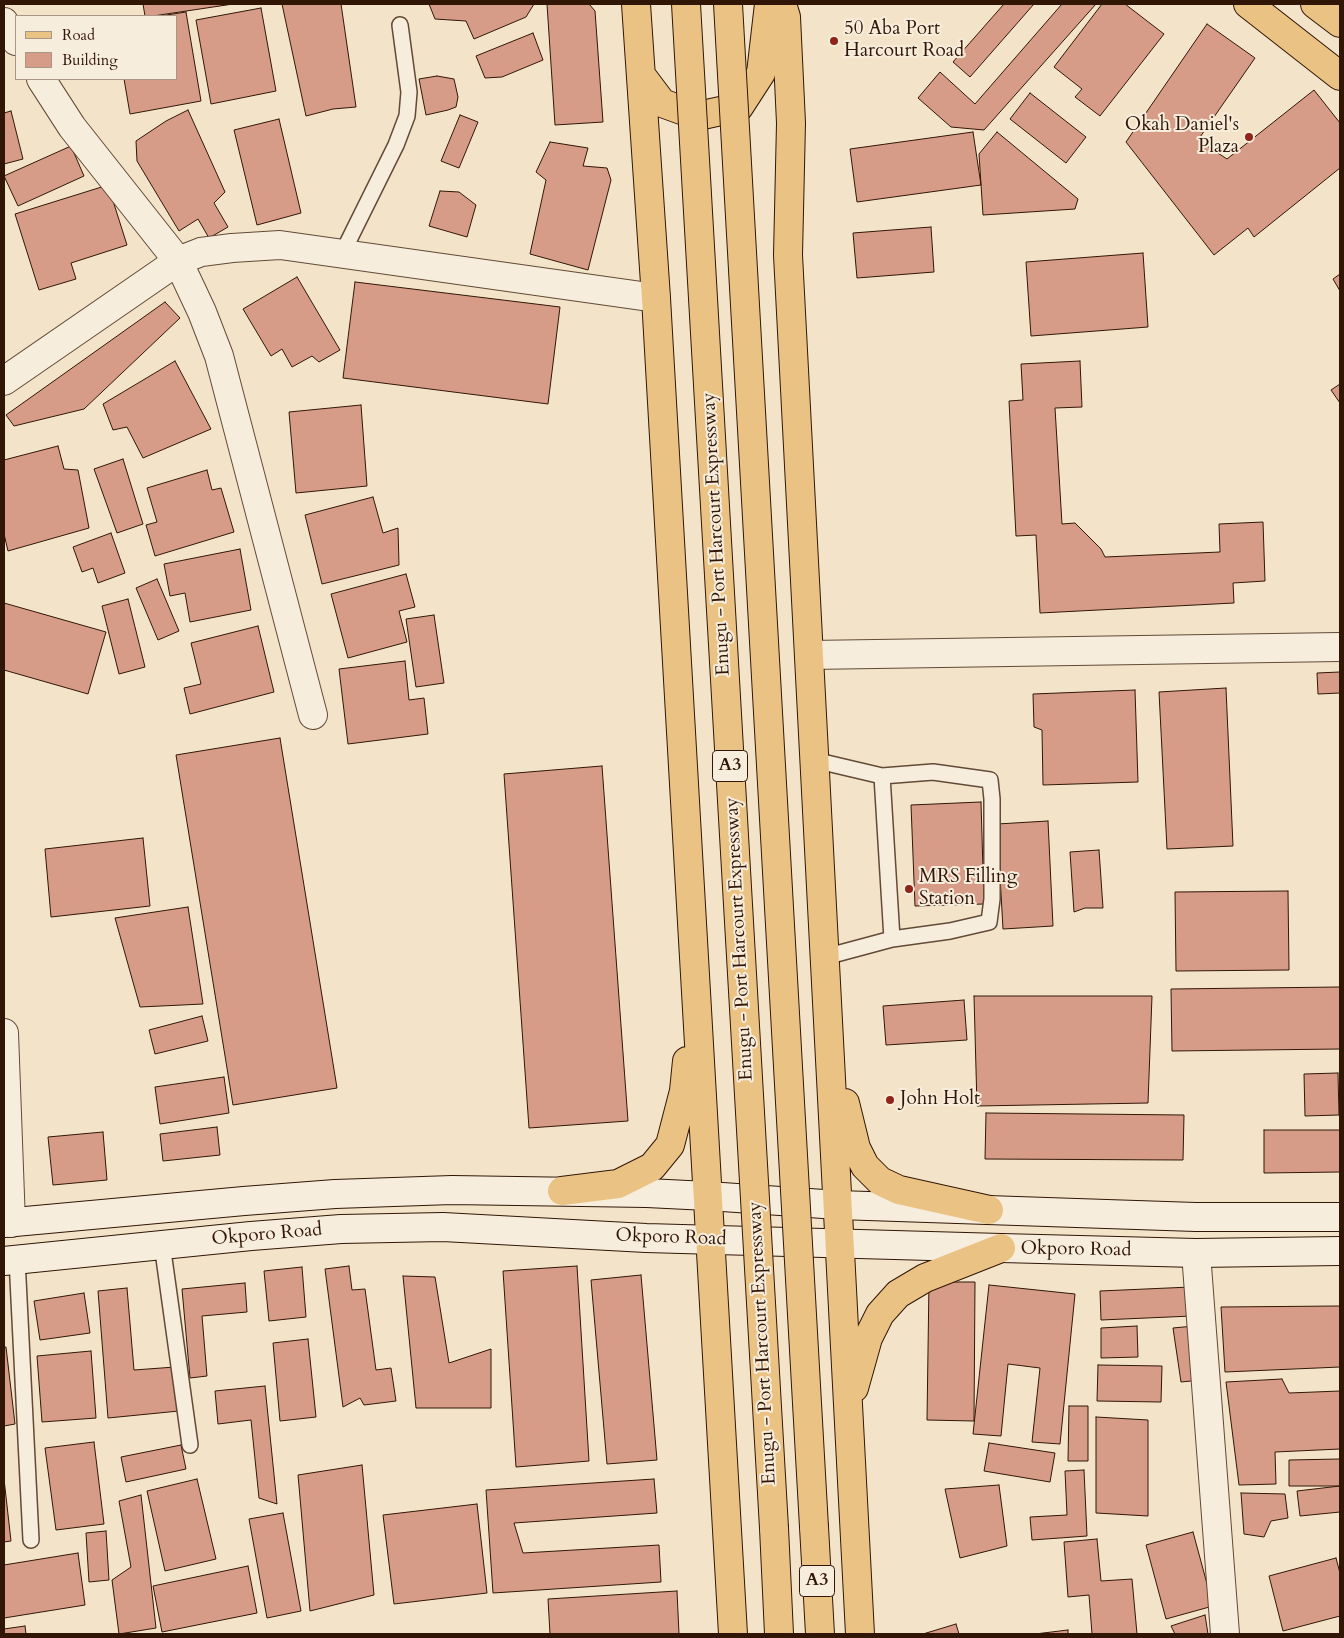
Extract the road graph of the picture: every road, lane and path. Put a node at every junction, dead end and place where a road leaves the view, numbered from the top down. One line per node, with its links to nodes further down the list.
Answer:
1 (636, 4): 12 (main road)
2 (686, 4): 46 (main road, Enugu - Port Harcourt Expressway / A3, bridge)
3 (728, 4): 47 (main road, A3, bridge)
4 (769, 4): 12 (main road)
5 (782, 4): 20 (main road)
6 (1248, 4): 13 (main road)
7 (1316, 4): 9 (main road)
8 (4, 22): 11 (main road)
9 (1340, 23)
10 (400, 25): 15 (lane)
11 (15, 39)
12 (641, 75): 17 (main road)
13 (1340, 76)
14 (42, 80): 16 (main road)
15 (342, 254): 16 (main road); 17 (main road)
16 (178, 261): 18 (main road); 21 (main road)
17 (656, 298): 26 (main road)
18 (4, 381)
19 (1340, 647): 20 (main road)
20 (809, 656): 22 (main road)
21 (314, 715)
22 (814, 760): 23 (lane); 25 (main road)
23 (882, 776): 24 (lane); 24 (lane)
24 (892, 939): 25 (lane)
25 (825, 957): 28 (main road)
26 (696, 982): 29 (main road); 30 (main road)
27 (4, 1033): 34 (main road)
28 (829, 1040): 31 (main road); 32 (main road)
29 (562, 1191): 30 (main road, Okporo Road); 34 (main road, Okporo Road)
30 (708, 1196): 31 (main road, Okporo Road); 35 (main road)
31 (838, 1205): 32 (main road, Okporo Road); 37 (main road)
32 (989, 1210): 33 (main road, Okporo Road)
33 (1340, 1217)
34 (7, 1223)
35 (710, 1240): 36 (main road, Okporo Road); 37 (main road, Okporo Road); 45 (main road)
36 (162, 1244): 41 (main road, Okporo Road); 43 (lane)
37 (840, 1244): 38 (main road, Okporo Road); 42 (main road)
38 (1001, 1248): 40 (main road, Okporo Road); 42 (main road)
39 (1340, 1251): 40 (main road, Okporo Road)
40 (1196, 1253): 49 (main road)
41 (10, 1260): 44 (lane)
42 (848, 1406): 48 (main road)
43 (190, 1444)
44 (31, 1540)
45 (733, 1634)
46 (779, 1634)
47 (820, 1634)
48 (860, 1634)
49 (1225, 1634)

